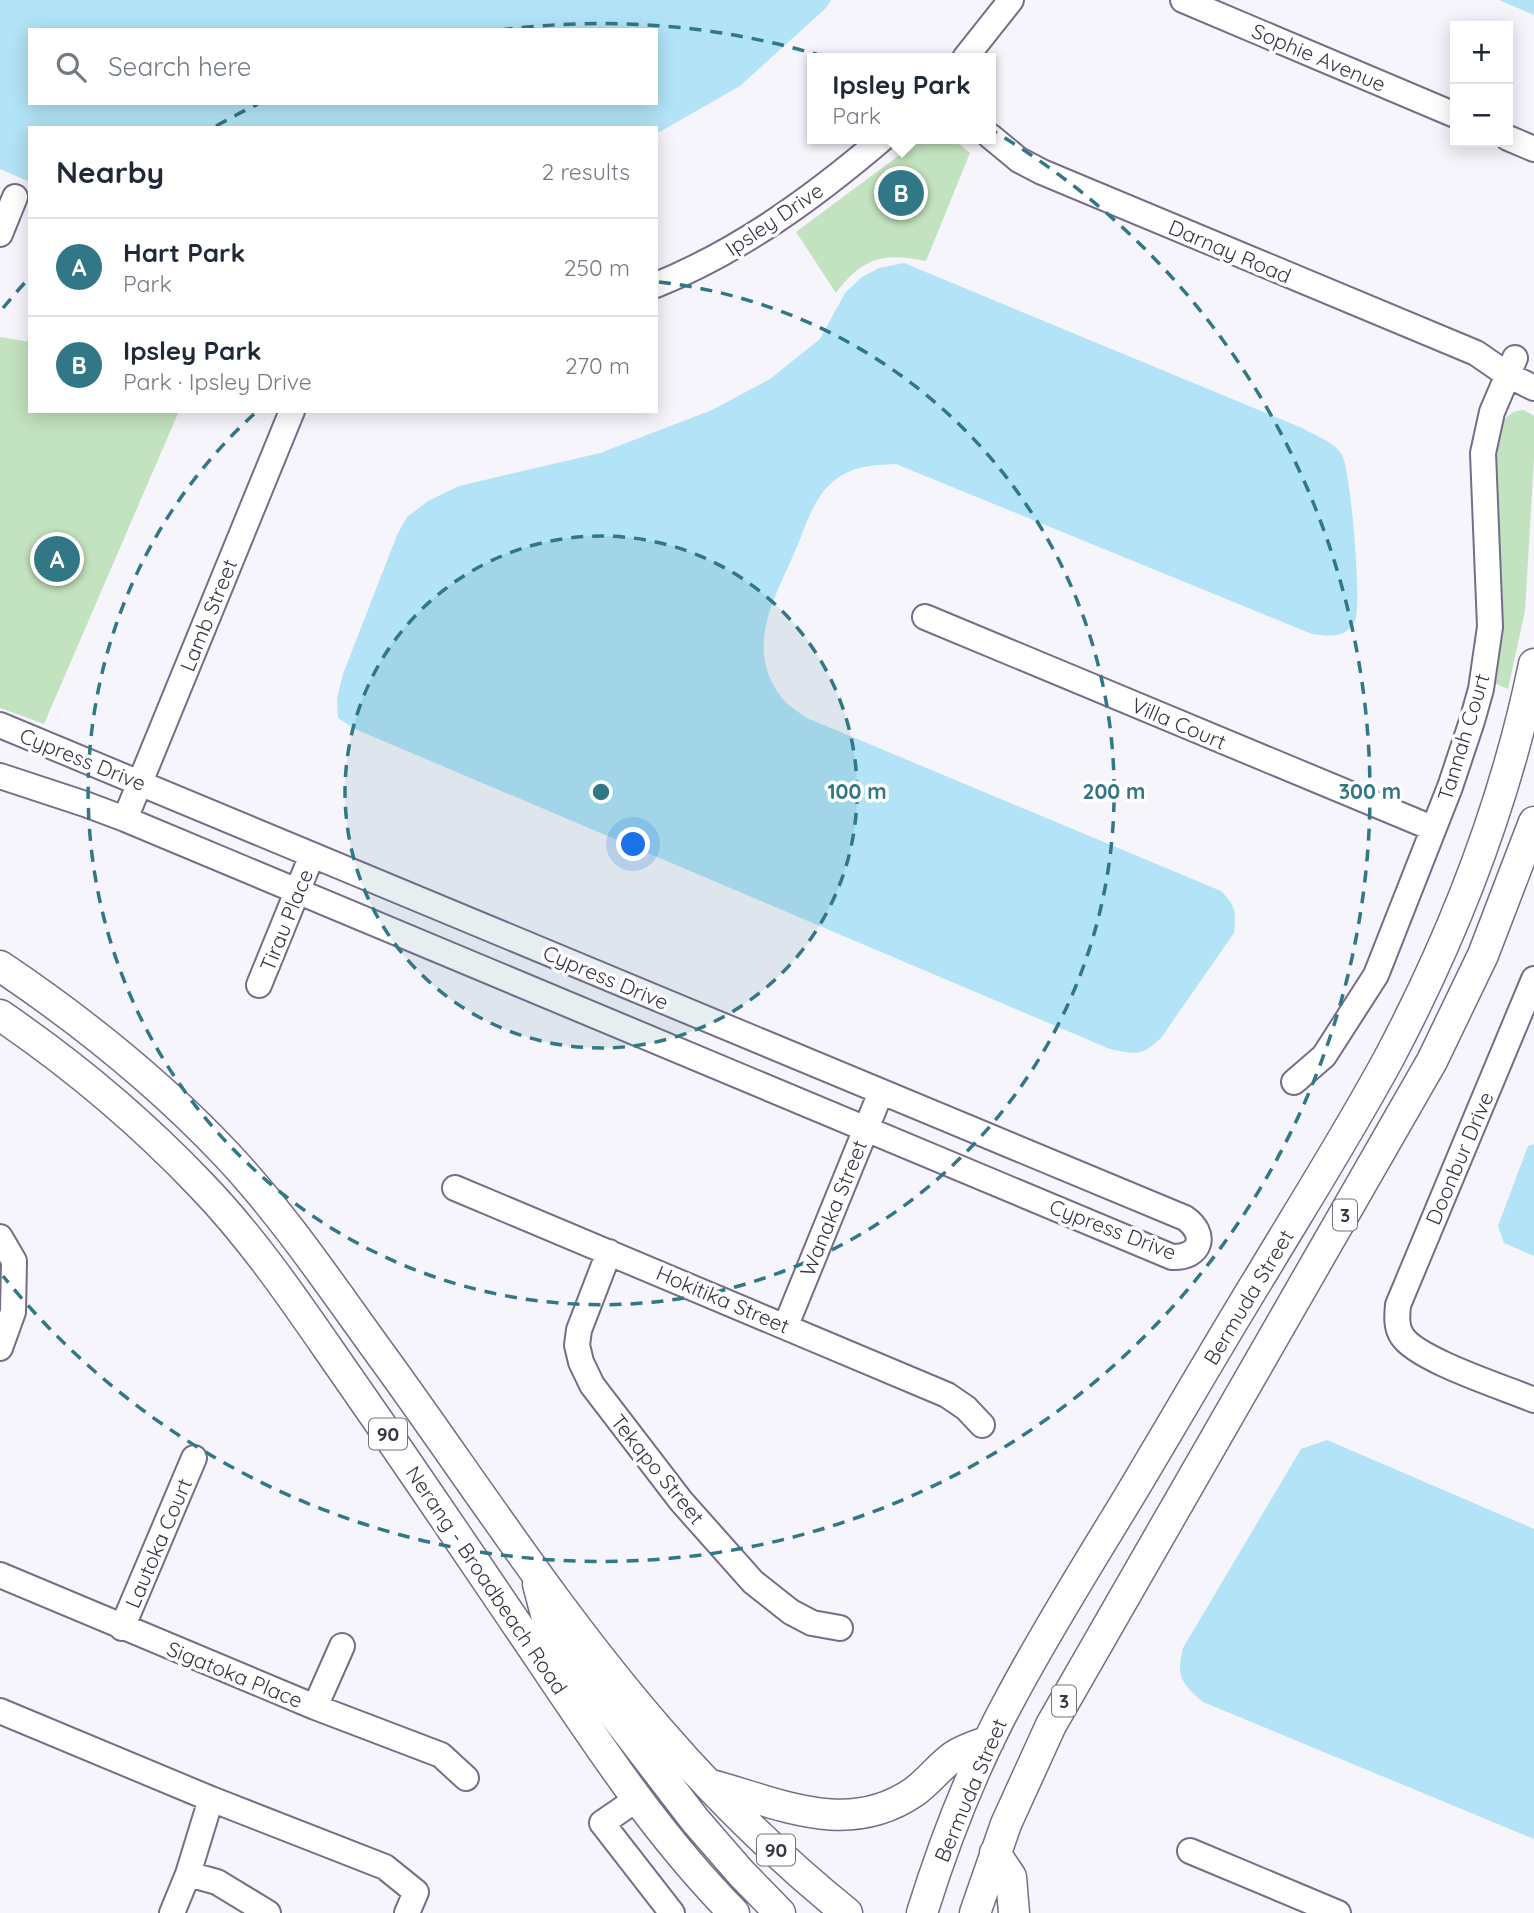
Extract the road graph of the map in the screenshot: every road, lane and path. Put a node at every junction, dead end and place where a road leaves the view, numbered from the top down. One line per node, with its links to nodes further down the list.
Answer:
1 (1012, 0): 3 (street)
2 (1183, 0): 4 (street, Sophie Avenue)
3 (969, 53)
4 (1450, 114)
5 (1513, 140): 8 (street)
6 (996, 141): 12 (street, Darnay Road)
7 (876, 144): 11 (street, Ipsley Drive)
8 (1534, 149)
9 (15, 197): 10 (street)
10 (0, 234)
11 (658, 284)
12 (1519, 365): 13 (street, Darnay Road); 22 (street, Tannah Court)
13 (1534, 388)
14 (291, 413): 19 (street, Lamb Street)
15 (925, 617): 22 (street, Villa Court)
16 (1534, 664): 48 (main road, Bermuda Street / 3)
17 (0, 725): 19 (street, Cypress Drive)
18 (0, 776): 20 (street, Cypress Drive)
19 (141, 782): 20 (street, Lamb Street); 23 (street, Cypress Drive)
20 (125, 819): 24 (street, Cypress Drive)
21 (1534, 822): 54 (main road, Bermuda Street / 3)
22 (1432, 828): 30 (street, Tannah Court)
23 (312, 855): 24 (street, Tirau Place); 31 (street, Cypress Drive)
24 (298, 893): 27 (street, Tirau Place); 32 (street, Cypress Drive)
25 (0, 966): 41 (main road, Nerang - Broadbeach Road / 90)
26 (1534, 979): 28 (street, Doonbur Drive)
27 (259, 985)
28 (1528, 1009): 38 (street, Doonbur Drive)
29 (0, 1015): 52 (main road, Nerang - Broadbeach Road / 90)
30 (1294, 1082)
31 (881, 1092): 32 (street, Wanaka Street); 32 (street, Cypress Drive)
32 (865, 1129): 36 (street, Wanaka Street)
33 (455, 1188): 35 (street, Hokitika Street)
34 (0, 1237): 37 (street)
35 (609, 1252): 36 (street, Hokitika Street); 44 (street, Tekapo Street)
36 (786, 1325): 39 (street, Hokitika Street)
37 (0, 1348)
38 (1534, 1400)
39 (982, 1425)
40 (194, 1458): 43 (street, Lautoka Court)
41 (533, 1567): 50 (main road, Nerang - Broadbeach Road / 90); 61 (main road)
42 (0, 1575): 43 (street, Sigatoka Place)
43 (122, 1628): 46 (street, Sigatoka Place)
44 (840, 1628)
45 (342, 1646): 46 (street)
46 (315, 1707): 49 (street, Sigatoka Place)
47 (0, 1711): 51 (street)
48 (989, 1741): 50 (main road); 63 (main road, Bermuda Street / 3)
49 (466, 1778)
50 (707, 1784): 62 (main road, 90)
51 (211, 1799): 55 (street); 58 (street)
52 (637, 1799): 59 (street); 60 (main road, Nerang - Broadbeach Road / 90)
53 (1190, 1851): 66 (street)
54 (995, 1853): 64 (main road, Bermuda Street / 3); 65 (main road)
55 (188, 1874): 56 (street); 57 (street)
56 (172, 1913)
57 (268, 1913)
58 (407, 1913)
59 (672, 1913)
60 (734, 1913)
61 (780, 1913)
62 (847, 1913)
63 (922, 1913)
64 (975, 1913)
65 (1014, 1913)
66 (1338, 1913)

